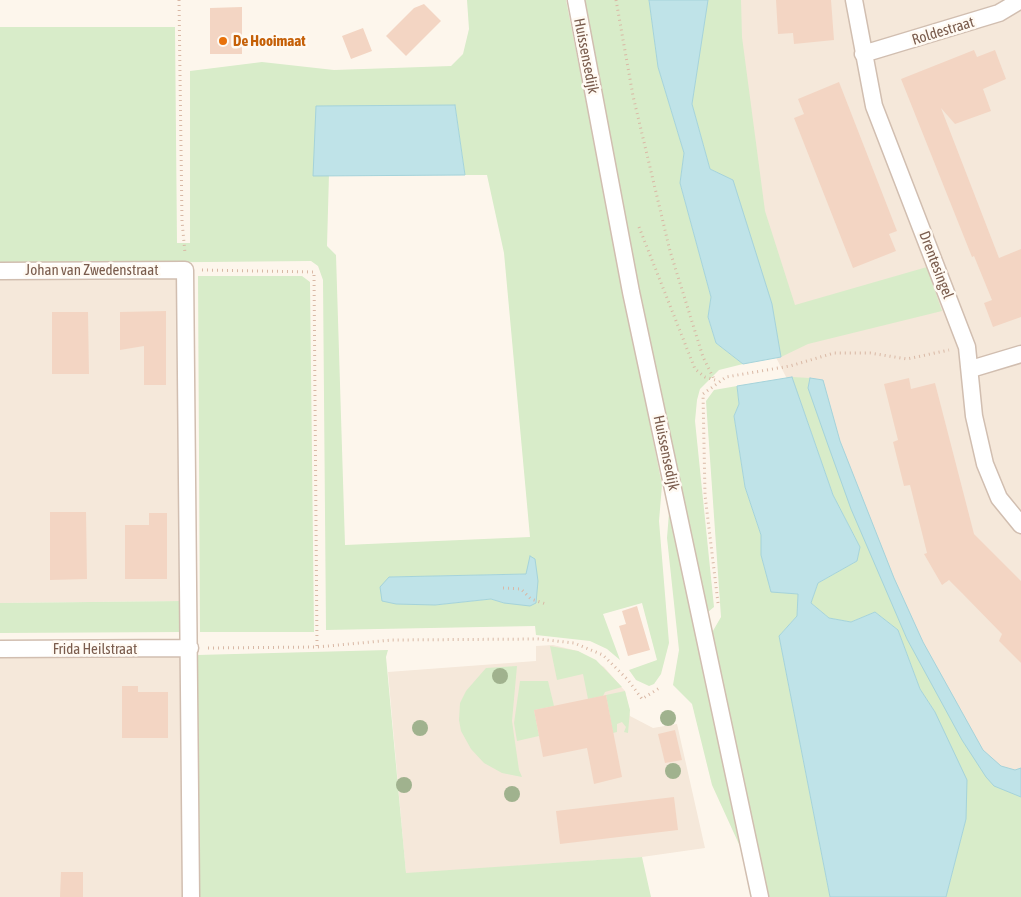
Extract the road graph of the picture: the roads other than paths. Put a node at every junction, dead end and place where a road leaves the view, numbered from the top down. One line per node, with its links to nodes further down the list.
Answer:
1 (854, 0): 4 (street, Drentesingel)
2 (1021, 0): 4 (street, Roldestraat)
3 (576, 3): 12 (street, Huissensedijk)
4 (863, 54): 7 (street, Drentesingel)
5 (0, 271): 9 (street, Johan van Zwedenstraat)
6 (1021, 354): 7 (street)
7 (971, 369): 8 (street, Drentesingel)
8 (1021, 525)
9 (190, 648): 10 (street, Frida Heilstraat); 11 (street)
10 (0, 649)
11 (191, 897)
12 (760, 897)

